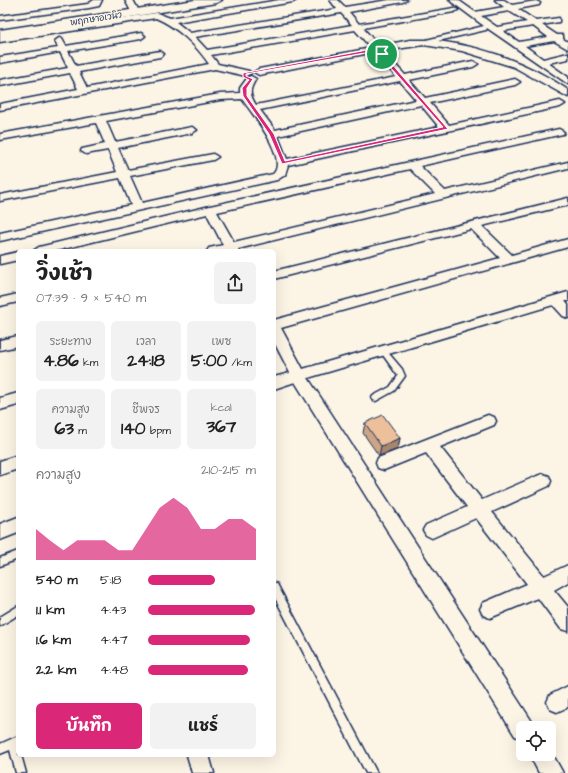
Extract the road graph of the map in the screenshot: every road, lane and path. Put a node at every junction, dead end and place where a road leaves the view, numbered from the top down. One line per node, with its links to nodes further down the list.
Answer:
1 (98, 0): 15 (street)
2 (128, 0): 10 (street)
3 (216, 0): 10 (street, พฤกษาอเวนิว)
4 (293, 0): 17 (street)
5 (334, 0): 12 (street)
6 (403, 0): 12 (street)
7 (454, 0): 14 (street)
8 (499, 0): 11 (street)
9 (536, 4): 11 (street)
10 (141, 8): 23 (street, พฤกษาอเวนิว)
11 (511, 8): 14 (street); 18 (street)
12 (343, 10): 19 (street); 26 (street)
13 (454, 10): 19 (street)
14 (474, 15): 22 (street)
15 (0, 18)
16 (556, 20): 18 (street)
17 (167, 21): 21 (street); 26 (street)
18 (534, 24): 22 (street); 27 (street)
19 (358, 27): 33 (street); 35 (street)
20 (483, 28): 29 (street)
21 (53, 30): 28 (street); 31 (street)
22 (496, 30): 32 (street)
23 (0, 34)
24 (568, 35): 27 (street)
25 (140, 36): 31 (street)
26 (188, 36): 35 (street)
27 (556, 38): 30 (street); 32 (street)
28 (0, 39)
29 (426, 44): 33 (street); 37 (street)
30 (568, 46)
31 (64, 48): 38 (street); 42 (street)
32 (517, 48): 37 (street); 39 (street)
33 (379, 52): 43 (street); 44 (street)
34 (160, 54): 42 (street)
35 (207, 54): 41 (street)
36 (568, 56): 39 (street)
37 (491, 58): 49 (street); 52 (street)
38 (0, 60)
39 (541, 62): 45 (street)
40 (473, 64): 44 (street)
41 (215, 66): 43 (street); 48 (street)
42 (74, 69): 47 (street); 48 (street)
43 (249, 76): 50 (street)
44 (402, 78): 51 (street); 54 (street)
45 (568, 81)
46 (515, 82): 51 (street)
47 (0, 83)
48 (84, 92): 53 (street)
49 (568, 94)
50 (245, 96): 54 (street); 55 (street)
51 (423, 101): 56 (street); 59 (street)
52 (564, 103): 56 (street)
53 (0, 107)
54 (254, 108): 59 (street)
55 (100, 119): 60 (street); 61 (street)
56 (446, 128): 64 (street)
57 (192, 130): 61 (street)
58 (559, 132): 65 (street)
59 (272, 134): 64 (street)
60 (0, 137)
61 (112, 145): 62 (street); 67 (street)
62 (86, 151)
63 (213, 157): 67 (street)
64 (283, 163): 71 (street)
65 (413, 165): 68 (street); 72 (street)
66 (568, 165): 68 (street)
67 (125, 174): 69 (street); 71 (street)
68 (443, 196): 77 (street)
69 (0, 198)
70 (568, 201): 73 (street)
71 (138, 207): 74 (street)
72 (210, 210): 76 (street); 77 (street)
73 (474, 225): 79 (street); 81 (street)
74 (0, 237)
75 (568, 243): 79 (street)
76 (47, 249)
77 (232, 249)
78 (16, 256): 80 (street)
79 (509, 259): 86 (street)
80 (0, 260)
81 (276, 274)
82 (16, 298): 84 (street)
83 (562, 298): 85 (street); 90 (street)
84 (0, 302)
85 (568, 313)
86 (276, 324)
87 (276, 332): 91 (street)
88 (16, 342): 89 (street)
89 (0, 346)
90 (383, 351): 91 (street); 93 (lane)
91 (299, 376): 92 (street); 115 (street)
92 (276, 382)
93 (376, 398)
94 (16, 400): 95 (street)
95 (0, 404)
96 (488, 421): 97 (street)
97 (429, 445): 99 (street); 102 (street)
98 (16, 463): 100 (street)
99 (384, 463)
100 (0, 468)
101 (543, 481): 102 (street)
102 (481, 510): 104 (street); 109 (street)
103 (16, 526): 105 (street)
104 (432, 530)
105 (0, 532)
106 (16, 556): 107 (lane)
107 (0, 562)
108 (568, 573): 109 (street)
109 (540, 588): 111 (street); 114 (street)
110 (276, 591): 123 (lane)
111 (490, 609)
112 (16, 611): 113 (lane)
113 (0, 622)
114 (568, 622)
115 (519, 721)
116 (16, 742): 117 (lane)
117 (0, 749)
118 (18, 757): 121 (lane)
119 (199, 757): 122 (street)
120 (544, 761): 124 (street)
121 (21, 773)
122 (203, 773)
123 (372, 773)
124 (552, 773)

